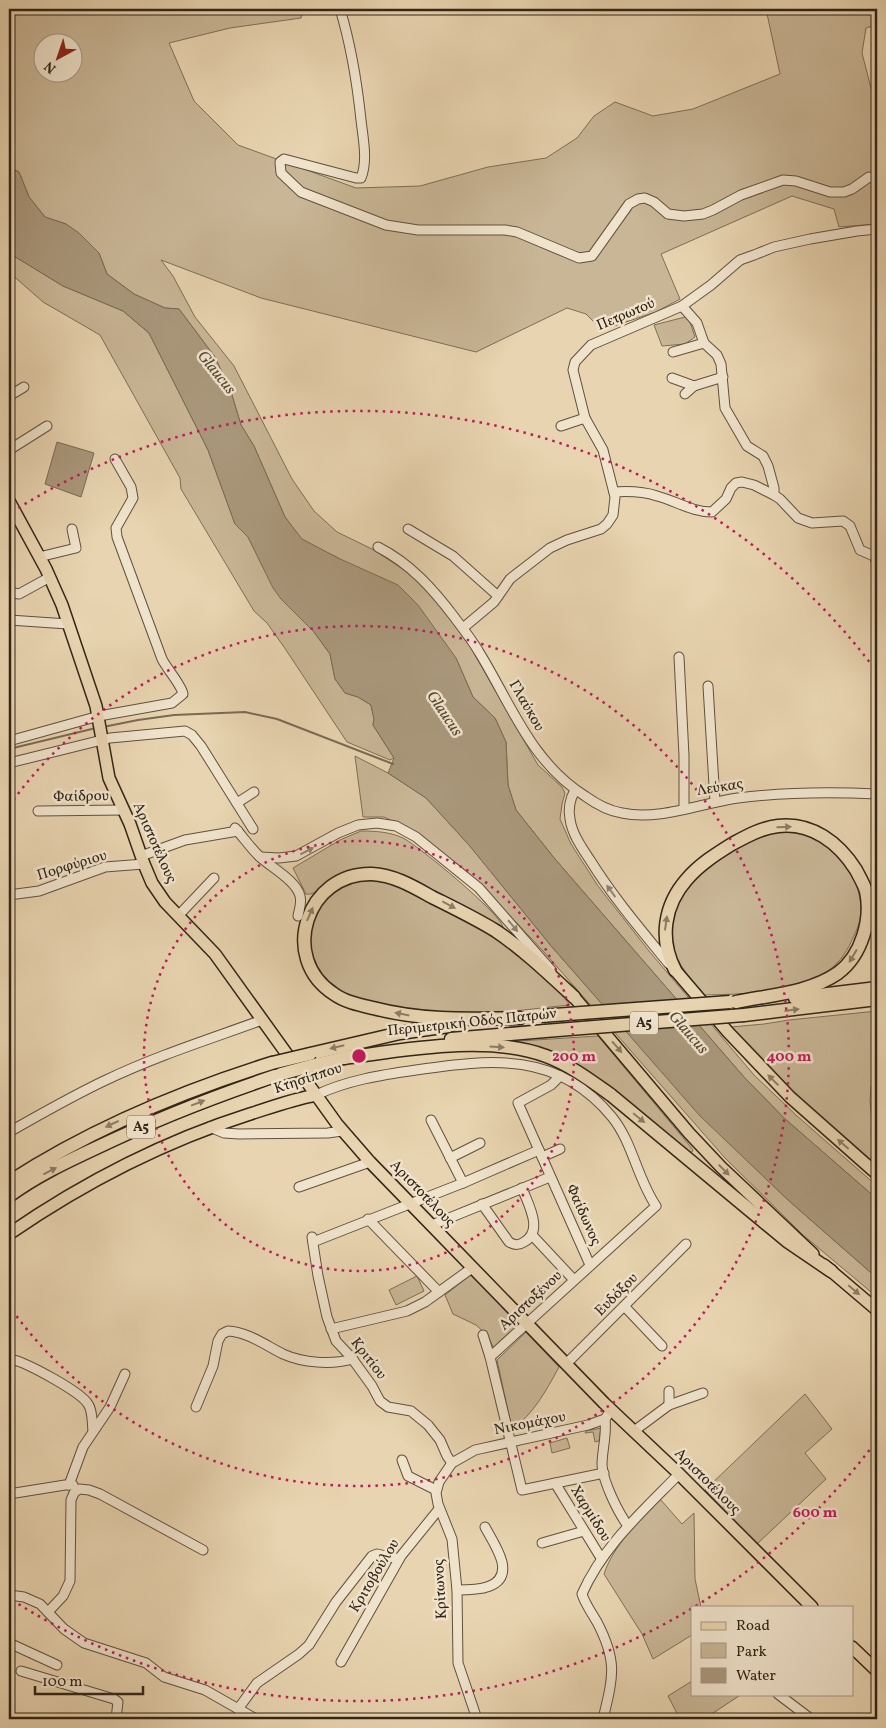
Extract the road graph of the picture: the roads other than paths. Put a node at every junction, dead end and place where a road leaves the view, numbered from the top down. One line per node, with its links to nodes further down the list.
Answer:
1 (340, 9): 2 (street)
2 (877, 182)
3 (877, 229): 4 (street, Πετρωτού)
4 (682, 306): 5 (street); 13 (street, Πετρωτού)
5 (704, 343): 6 (street); 7 (street)
6 (673, 352)
7 (723, 377): 9 (street); 19 (street)
8 (672, 378): 9 (street)
9 (694, 386): 11 (street)
10 (24, 387): 12 (street)
11 (685, 394)
12 (9, 396)
13 (585, 418): 15 (street); 18 (street, Πετρωτού)
14 (47, 426): 16 (street)
15 (561, 426)
16 (9, 450)
17 (115, 458): 35 (street)
18 (614, 492): 19 (street); 29 (street, Πετρωτού)
19 (774, 495): 26 (street)
20 (9, 501): 21 (main road)
21 (12, 514): 25 (main road)
22 (72, 529): 25 (street)
23 (408, 529): 29 (street)
24 (378, 547): 32 (street, Γλαύκου)
25 (40, 557): 27 (main road)
26 (877, 563)
27 (50, 577): 28 (street); 31 (main road)
28 (9, 592)
29 (498, 596): 32 (street, Πετρωτού)
30 (9, 620): 31 (street)
31 (68, 624): 35 (main road)
32 (463, 628): 39 (street, Γλαύκου)
33 (679, 657): 44 (street)
34 (708, 686): 42 (street)
35 (99, 718): 36 (main road, Αριστοτέλους); 37 (street)
36 (101, 738): 38 (street); 43 (street); 45 (main road, Αριστοτέλους)
37 (9, 741)
38 (9, 762)
39 (575, 790): 44 (street, Λεύκας); 54 (street, one-way to 39)
40 (254, 792): 43 (street)
41 (877, 794): 42 (street, Λεύκας)
42 (715, 802): 44 (street, Λεύκας)
43 (238, 804): 47 (street)
44 (684, 809)
45 (124, 810): 46 (street, Φαίδρου); 49 (main road, Αριστοτέλους)
46 (38, 811)
47 (253, 829)
48 (260, 857): 49 (street, Πορφύριου); 53 (street); 56 (street, one-way to 56)
49 (143, 860): 51 (street, Πορφύριου); 52 (main road, Αριστοτέλους)
50 (214, 878): 52 (street)
51 (9, 895)
52 (178, 916): 60 (main road, Αριστοτέλους)
53 (298, 916)
54 (675, 970): 58 (highway, one-way to 58); 74 (main road, one-way to 54)
55 (877, 988): 58 (highway, Περιμετρική Οδός Πατρών / Α5)
56 (574, 997): 59 (highway, one-way to 56); 90 (main road, one-way to 90)
57 (877, 999): 61 (highway, Περιμετρική Οδός Πατρών / Α5, one-way to 57, bridge)
58 (733, 1002): 59 (highway, Περιμετρική Οδός Πατρών / Α5, bridge)
59 (520, 1018): 76 (highway, Περιμετρική Οδός Πατρών / Α5, one-way to 76, bridge)
60 (262, 1020): 63 (main road, Αριστοτέλους); 68 (street)
61 (344, 1058): 80 (highway, Περιμετρική Οδός Πατρών / Α5, one-way to 61, bridge); 90 (highway, one-way to 90)
62 (560, 1076): 63 (street, Κτησίππου); 67 (street, Κτησίππου); 71 (street, Φαίδωνος)
63 (316, 1095): 65 (main road, Κτησίππου); 66 (main road, Αριστοτέλους)
64 (431, 1120): 72 (street)
65 (210, 1127): 66 (street); 85 (main road, Κτησίππου)
66 (342, 1131): 73 (main road, Αριστοτέλους)
67 (622, 1131): 88 (street, Φαίδωνος)
68 (9, 1132)
69 (480, 1143): 72 (street)
70 (560, 1149): 71 (street)
71 (540, 1154): 75 (street, Φαίδωνος); 77 (street)
72 (450, 1158): 77 (street)
73 (370, 1162): 78 (street); 81 (main road, Αριστοτέλους)
74 (877, 1174)
75 (550, 1177): 79 (street); 88 (street, Φαίδωνος)
76 (9, 1182)
77 (463, 1183): 81 (street)
78 (299, 1187)
79 (522, 1188): 82 (street); 86 (street)
80 (9, 1196)
81 (410, 1203): 83 (street); 84 (main road, Αριστοτέλους)
82 (482, 1204): 84 (street); 86 (street)
83 (368, 1219): 92 (street); 96 (street, Κριτίου)
84 (432, 1226): 89 (main road, Αριστοτέλους)
85 (9, 1234)
86 (532, 1235): 91 (street)
87 (686, 1244): 93 (street, Ευδόξου)
88 (590, 1265): 91 (street, Αριστοξένου)
89 (472, 1268): 92 (street); 95 (main road, Αριστοτέλους)
90 (831, 1270): 94 (main road, one-way to 94)
91 (574, 1280): 95 (street, Αριστοξένου)
92 (439, 1292): 96 (street)
93 (625, 1307): 98 (street); 102 (street, Ευδόξου)
94 (877, 1310)
95 (527, 1324): 99 (street, Αριστοξένου); 102 (main road, Αριστοτέλους)
96 (331, 1329): 100 (street, Κριτίου)
97 (483, 1335): 99 (street)
98 (662, 1346)
99 (490, 1357): 111 (street)
100 (353, 1359): 107 (street); 113 (street, Κριτίου)
101 (14, 1360): 110 (street)
102 (566, 1364): 108 (main road, Αριστοτέλους)
103 (125, 1374): 110 (street)
104 (669, 1391): 106 (street)
105 (703, 1393): 106 (street)
106 (669, 1405): 109 (street)
107 (196, 1407)
108 (608, 1414): 109 (main road, Αριστοτέλους); 111 (street, Νικομάχου); 114 (street)
109 (634, 1430): 115 (main road, Αριστοτέλους)
110 (93, 1431): 117 (street)
111 (510, 1442): 113 (street, Νικομάχου); 116 (street)
112 (402, 1460): 118 (street)
113 (452, 1463): 118 (street)
114 (604, 1473): 116 (street); 122 (street)
115 (679, 1474): 122 (street); 131 (main road, Αριστοτέλους)
116 (555, 1484): 124 (street, Χαρμίδου)
117 (69, 1485): 119 (street); 120 (street)
118 (436, 1490): 121 (street, Κρίτωνος)
119 (76, 1492): 126 (street); 132 (street)
120 (9, 1494)
121 (439, 1509): 128 (street, Κριτοβούλου); 129 (street, Κρίτωνος)
122 (628, 1526): 127 (street)
123 (485, 1527): 129 (street)
124 (584, 1531): 125 (street); 127 (street, Χαρμίδου)
125 (542, 1544)
126 (203, 1550)
127 (601, 1558): 144 (street)
128 (399, 1559): 135 (street, Κριτοβούλου); 140 (street)
129 (457, 1590): 143 (street, Κρίτωνος)
130 (9, 1595): 132 (street)
131 (811, 1606)
132 (48, 1612): 140 (street)
133 (9, 1643): 136 (street)
134 (854, 1649): 138 (main road)
135 (341, 1662)
136 (57, 1665)
137 (21, 1671): 141 (street)
138 (877, 1671)
139 (781, 1696): 145 (street)
140 (238, 1709): 142 (street)
141 (116, 1719)
142 (256, 1719)
143 (477, 1719)
144 (603, 1719)
145 (811, 1719)

